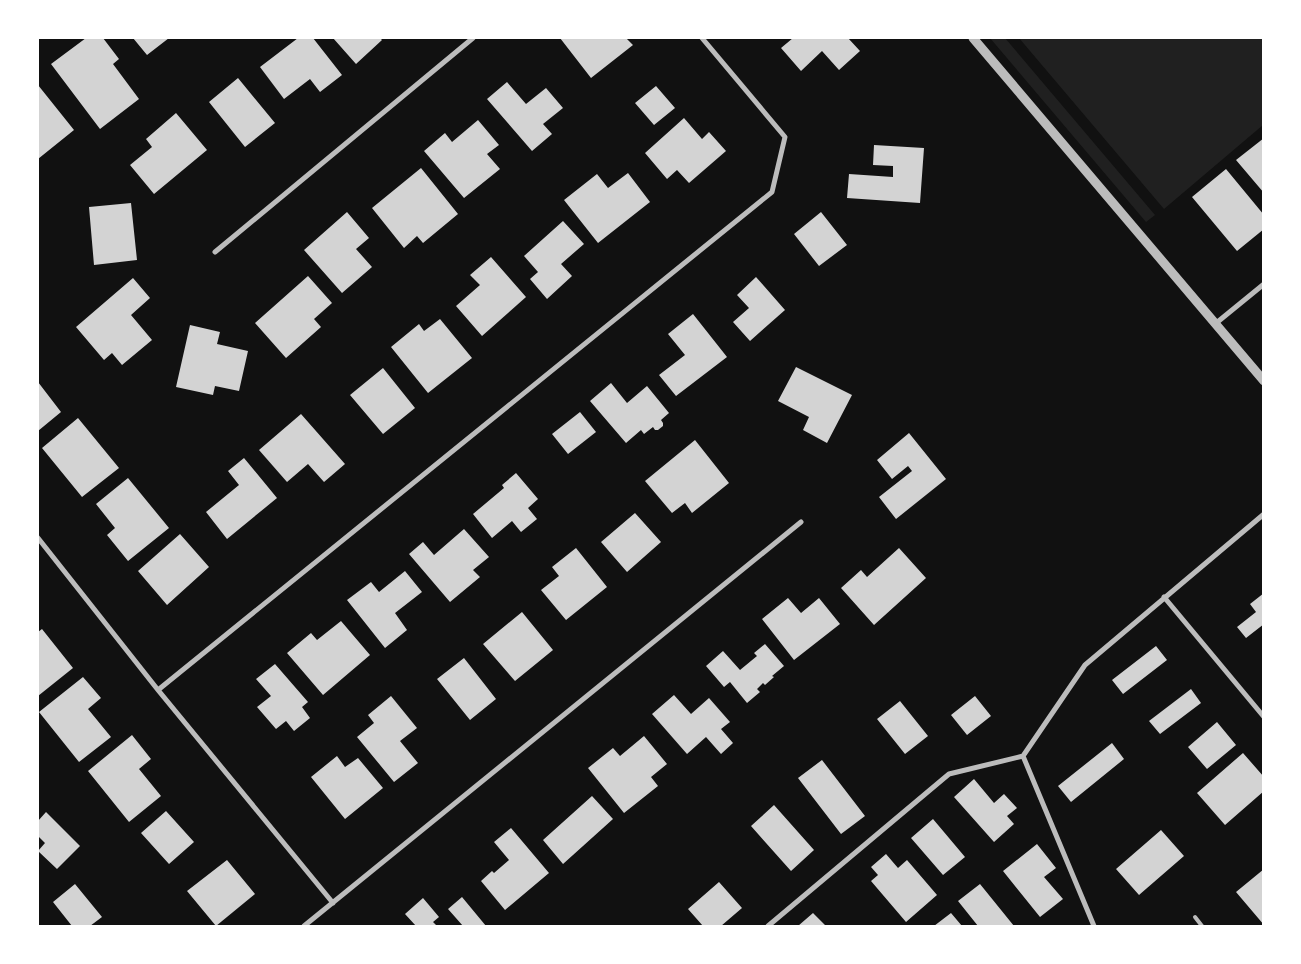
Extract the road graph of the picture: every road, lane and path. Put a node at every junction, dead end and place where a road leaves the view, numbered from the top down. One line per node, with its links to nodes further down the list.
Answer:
1 (473, 38): 4 (street)
2 (702, 38): 12 (street)
3 (974, 38): 6 (street)
4 (214, 252)
5 (1264, 284): 6 (street)
6 (1215, 324): 7 (street)
7 (1264, 381)
8 (1264, 514): 11 (street)
9 (801, 522): 15 (street)
10 (38, 538): 12 (street)
11 (1164, 597): 13 (street); 14 (street)
12 (158, 690): 15 (street)
13 (1264, 717)
14 (1023, 756): 18 (street); 19 (street)
15 (332, 903): 17 (street)
16 (1195, 917): 20 (lane)
17 (304, 926)
18 (768, 926)
19 (1094, 926)
20 (1202, 926)

